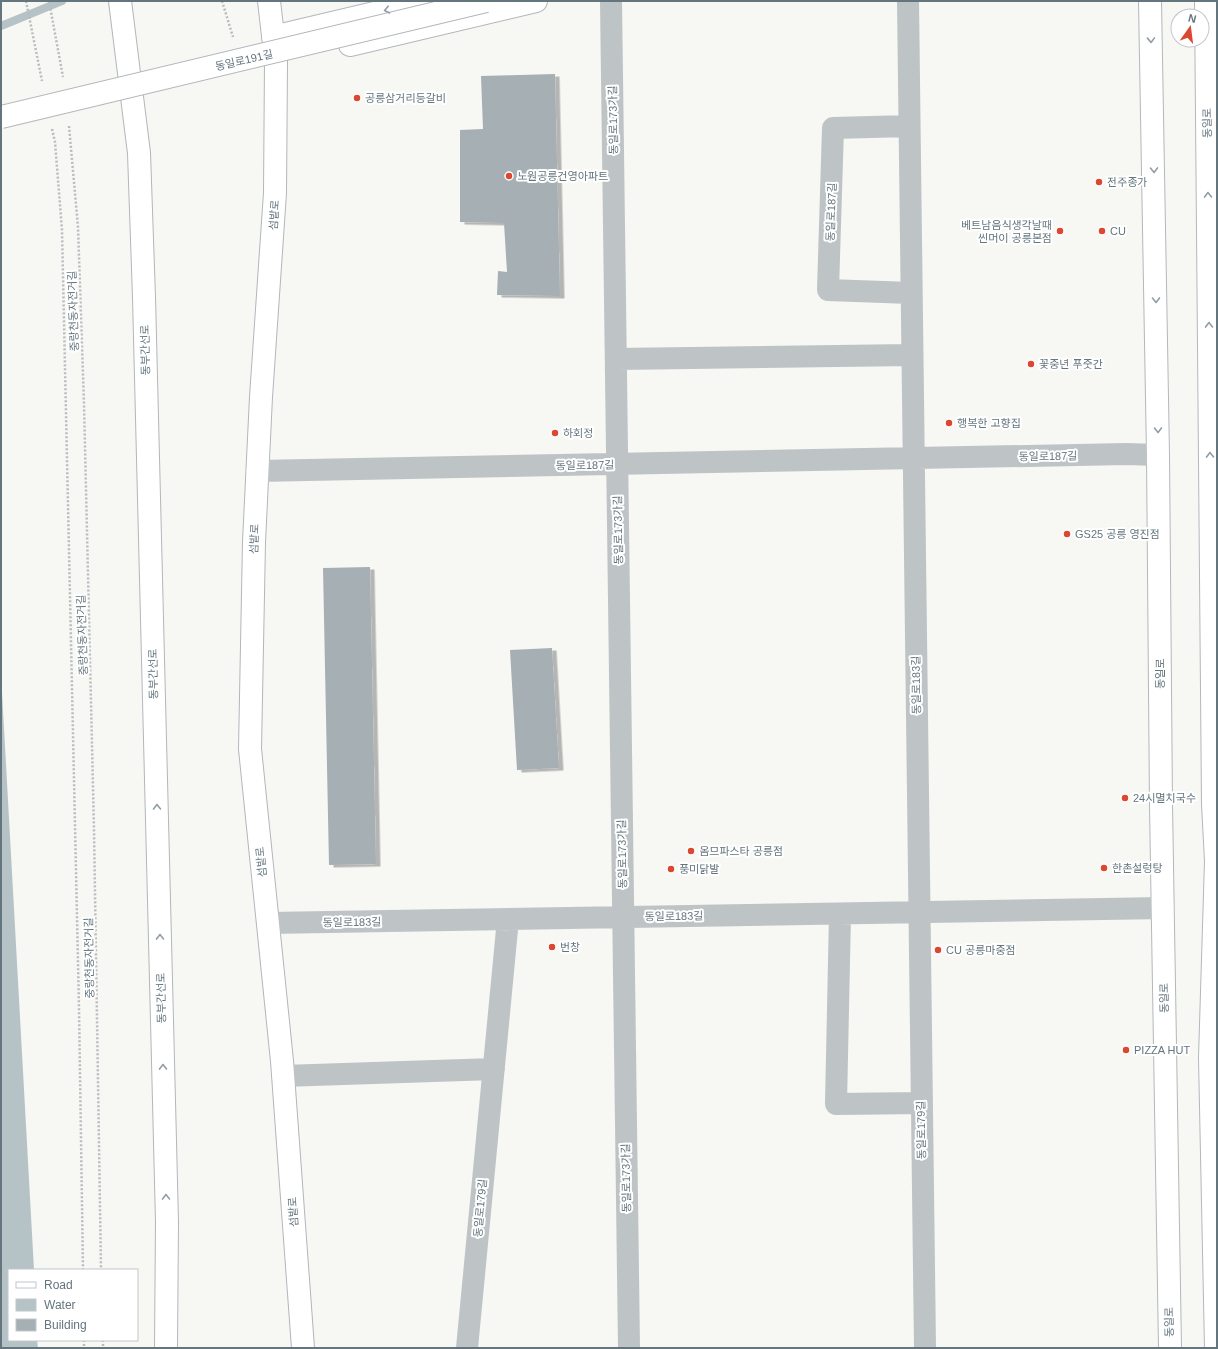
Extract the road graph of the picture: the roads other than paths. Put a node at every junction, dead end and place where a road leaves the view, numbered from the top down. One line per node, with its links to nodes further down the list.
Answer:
1 (269, 1): 10 (main road, 섬밭로)
2 (425, 1): 10 (main road, 동일로191길, one-way to 10)
3 (486, 1): 13 (main road, 동일로191길, bridge)
4 (536, 1): 11 (main road, 동일로191길)
5 (611, 1): 17 (street, 동일로173가길)
6 (908, 1): 14 (street)
7 (1150, 1): 18 (main road, 동일로, one-way to 18)
8 (1206, 1): 12 (main road, 동일로)
9 (121, 7): 34 (main road, 동부간선로, one-way to 9)
10 (274, 37): 11 (main road, 섬밭로)
11 (276, 62): 21 (main road, 섬밭로)
12 (1212, 79): 22 (main road, 동일로, one-way to 12)
13 (1, 118)
14 (909, 126): 15 (street); 15 (street, 동일로187길)
15 (911, 293): 16 (street)
16 (912, 355): 17 (street); 19 (street)
17 (616, 359): 20 (street, 동일로173가길)
18 (1158, 456): 19 (street, 동일로187길); 24 (main road, 동일로)
19 (913, 458): 20 (street, 동일로187길); 25 (street, 동일로183길)
20 (617, 464): 21 (street, 동일로187길); 27 (street, 동일로173가길)
21 (258, 471): 29 (main road, 섬밭로)
22 (1214, 597): 23 (main road, 동일로)
23 (1216, 861): 30 (main road, 동일로)
24 (1163, 908): 25 (street, 동일로183길); 41 (main road, 동일로)
25 (918, 912): 26 (street, 동일로183길); 33 (street, 동일로179길)
26 (840, 914): 27 (street, 동일로183길); 33 (street)
27 (623, 917): 28 (street, 동일로183길); 39 (street, 동일로173가길)
28 (508, 919): 29 (street, 동일로183길); 31 (street)
29 (268, 923): 32 (main road, 섬밭로)
30 (1214, 1059): 42 (main road, 동일로)
31 (494, 1069): 32 (street); 38 (street, 동일로179길)
32 (283, 1076): 37 (main road, 섬밭로)
33 (921, 1103): 40 (street, 동일로179길)
34 (167, 1222): 35 (main road, 동부간선로); 36 (main road)
35 (166, 1348)
36 (181, 1348)
37 (303, 1348)
38 (467, 1348)
39 (629, 1348)
40 (924, 1348)
41 (1170, 1348)
42 (1216, 1348)

